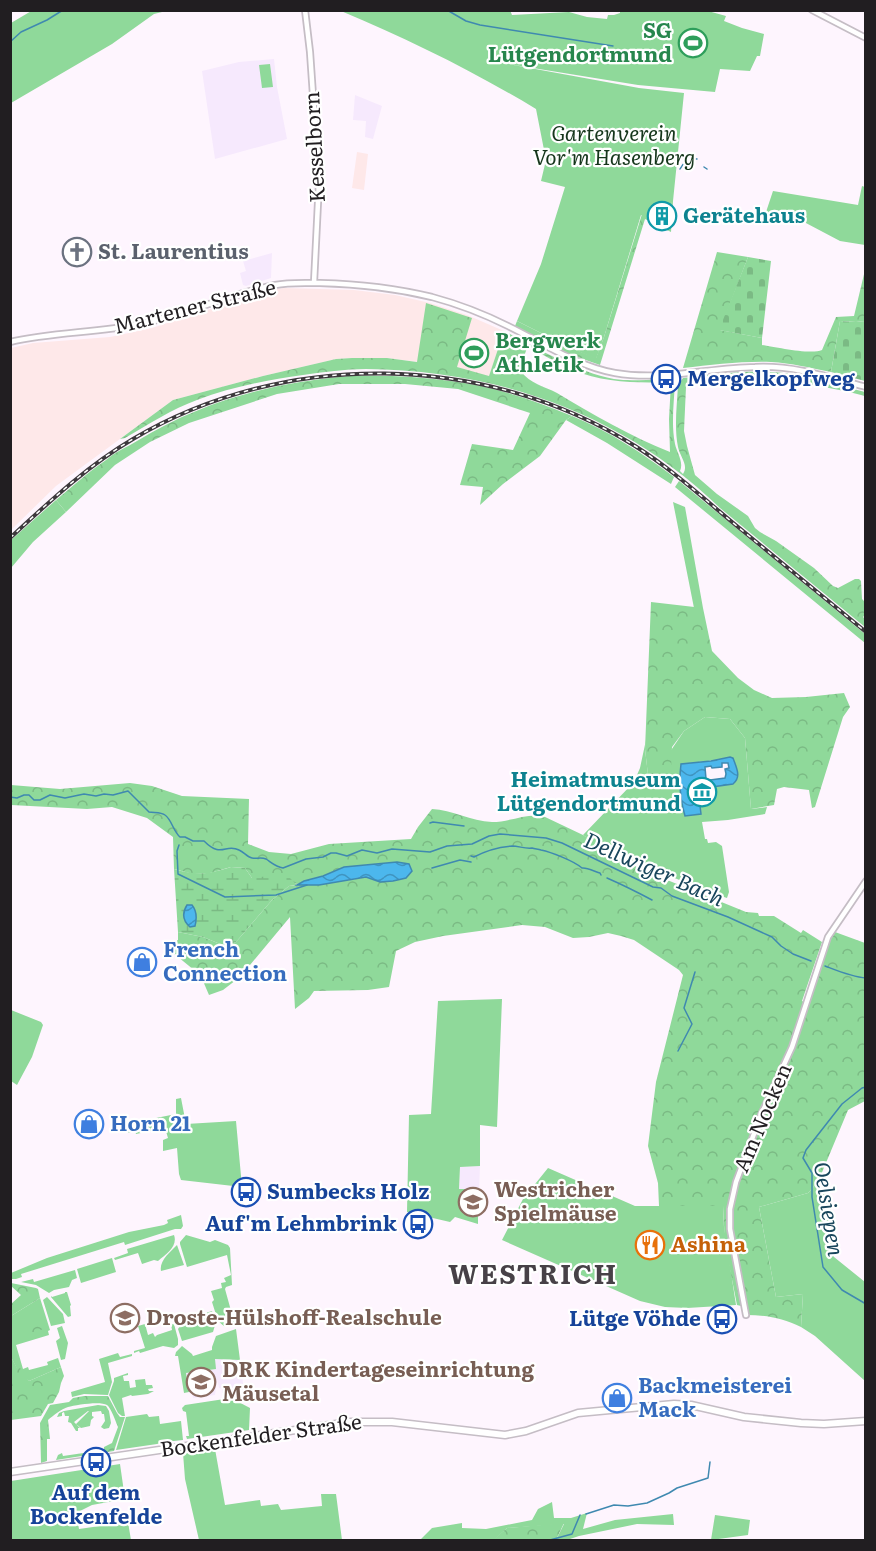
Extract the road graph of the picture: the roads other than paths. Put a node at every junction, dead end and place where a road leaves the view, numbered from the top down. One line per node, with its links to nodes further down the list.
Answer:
1 (305, 10): 4 (street, Kesselborn)
2 (812, 10): 3 (street)
3 (866, 38)
4 (314, 283): 5 (street, Martener Straße); 6 (street, Martener Straße)
5 (10, 342)
6 (866, 387)
7 (866, 880): 8 (street, Am Nocken)
8 (746, 1315)
9 (866, 1421): 10 (main road, Bockenfelder Straße)
10 (10, 1472)

